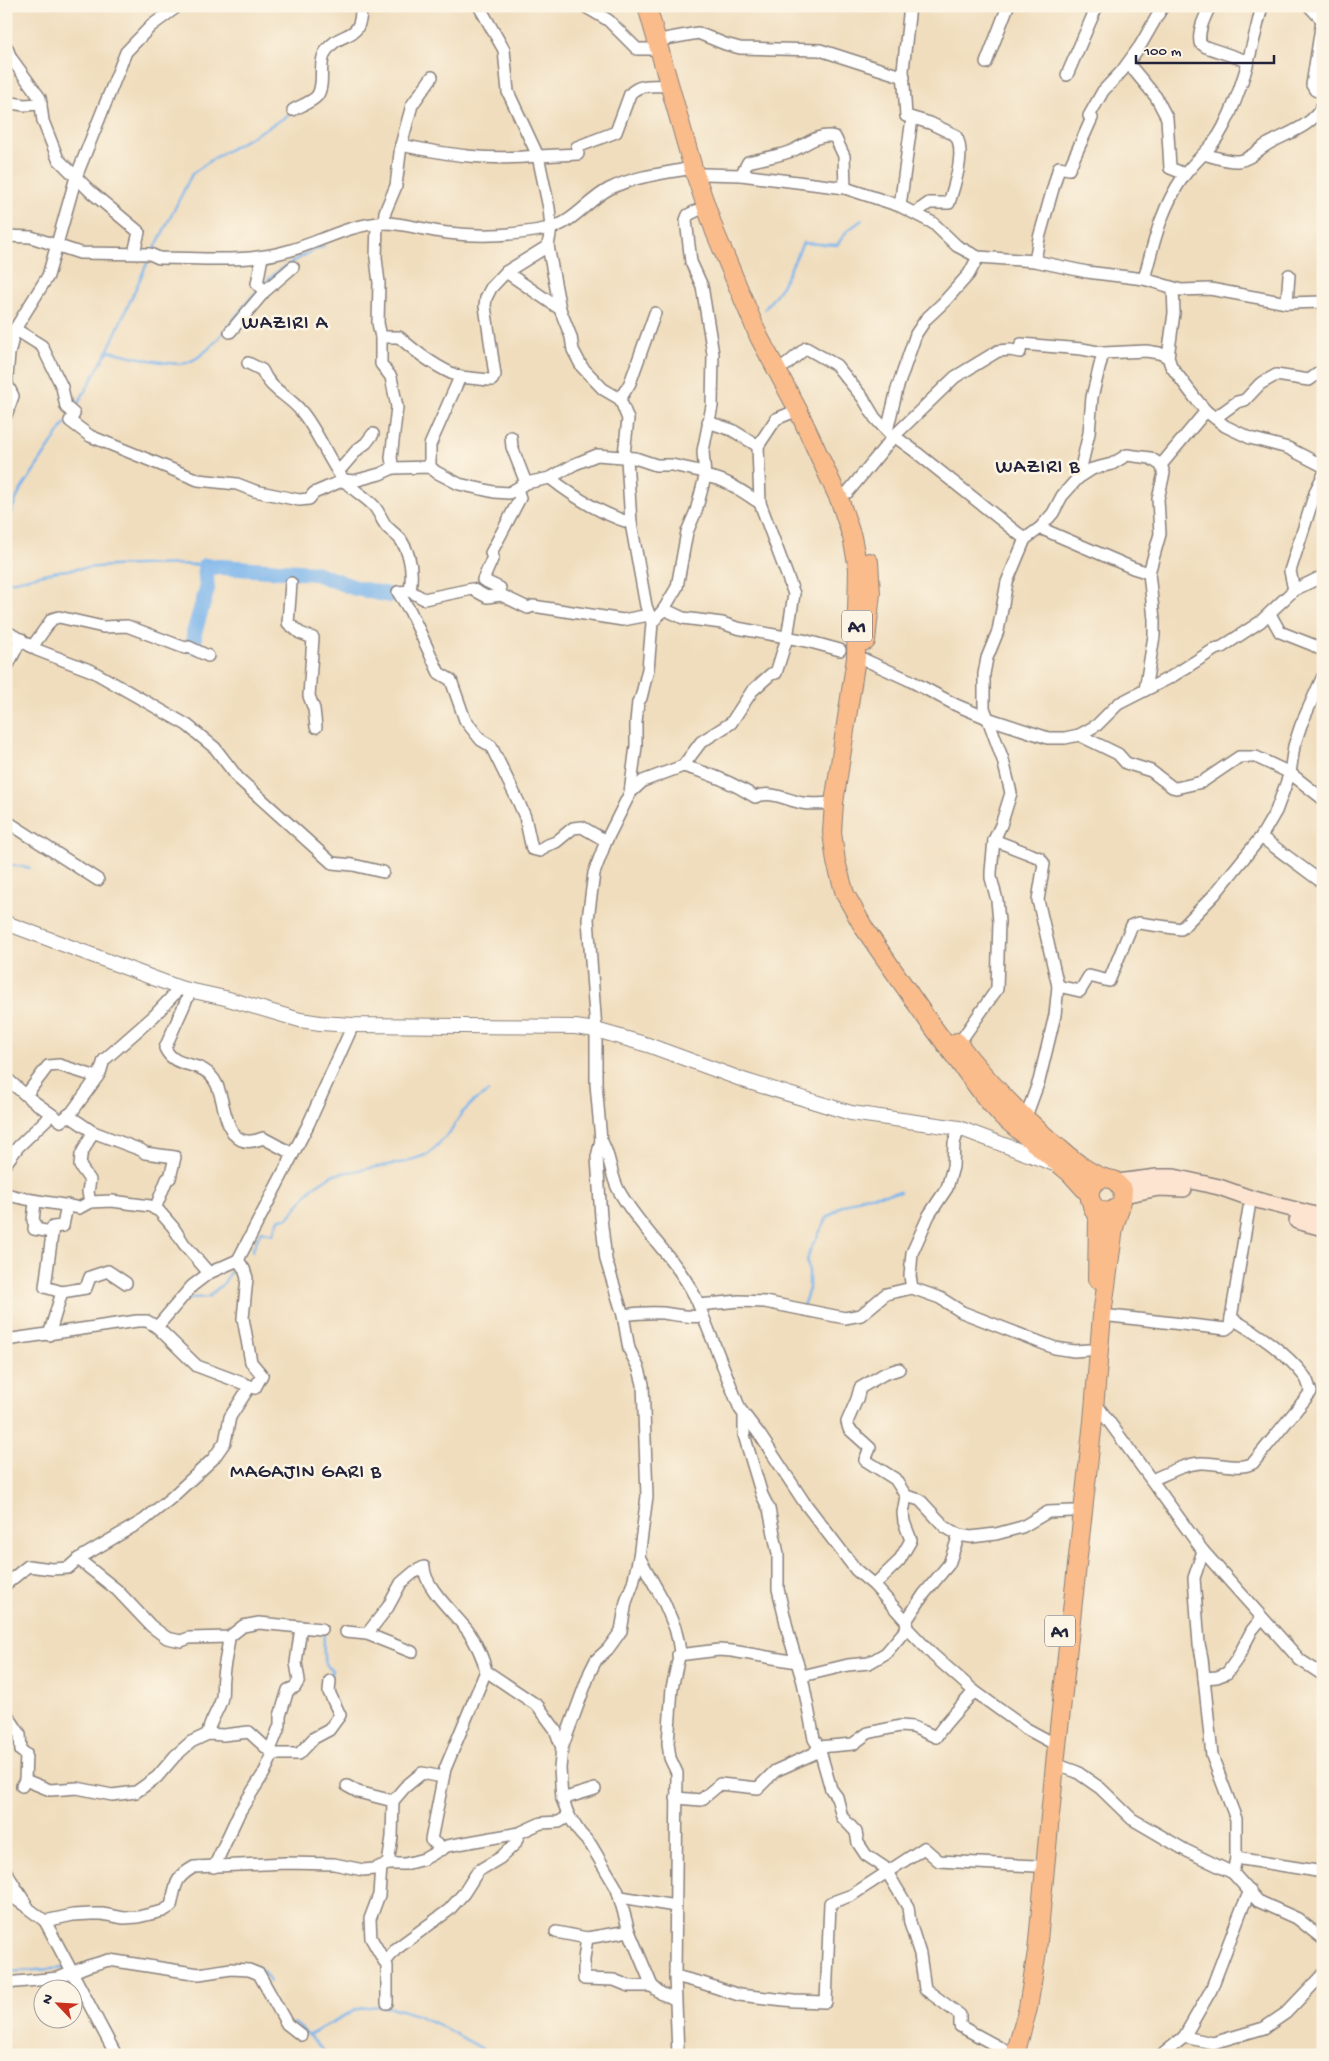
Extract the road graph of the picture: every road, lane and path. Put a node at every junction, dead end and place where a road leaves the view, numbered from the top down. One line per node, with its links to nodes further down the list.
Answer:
1 (362, 6): 28 (street)
2 (584, 6): 15 (street)
3 (647, 6): 15 (highway, A1)
4 (656, 6): 15 (highway, A1)
5 (910, 6): 22 (street)
6 (1163, 6): 19 (street)
7 (1210, 6): 17 (street)
8 (1262, 6): 17 (street)
9 (1309, 6): 14 (street)
10 (476, 7): 32 (street)
11 (1095, 7): 20 (street)
12 (172, 8): 36 (street)
13 (1004, 8): 18 (street)
14 (1322, 21): 24 (street)
15 (662, 44): 22 (street); 23 (highway, A1); 33 (highway, A1)
16 (6, 46): 26 (street)
17 (1248, 62): 31 (street)
18 (986, 63)
19 (1128, 63): 34 (street); 49 (street)
20 (1067, 75)
21 (432, 77): 30 (street)
22 (904, 77): 29 (street)
23 (668, 86): 32 (street); 33 (highway, A1)
24 (1323, 93)
25 (6, 102): 26 (street)
26 (41, 104): 36 (street)
27 (1323, 104): 31 (street)
28 (293, 110)
29 (912, 118): 39 (street); 40 (street)
30 (401, 145): 32 (street); 41 (street)
31 (1204, 154): 34 (street)
32 (538, 156): 42 (street)
33 (699, 171): 35 (street); 38 (highway, A1); 42 (street); 66 (highway, A1)
34 (1185, 174): 53 (street)
35 (741, 175): 37 (street); 37 (street)
36 (76, 177): 44 (street); 46 (street)
37 (845, 188): 39 (street)
38 (706, 206): 70 (highway, A1); 73 (street)
39 (900, 206): 40 (street)
40 (915, 214): 48 (street)
41 (381, 223): 42 (street); 47 (street); 62 (street)
42 (551, 228): 45 (street)
43 (6, 236): 44 (street)
44 (57, 246): 46 (street); 60 (street)
45 (548, 246): 51 (street); 58 (street)
46 (134, 254): 47 (street)
47 (262, 257): 54 (street)
48 (978, 258): 49 (street); 74 (street)
49 (1035, 261): 53 (street)
50 (292, 267): 54 (street)
51 (506, 272): 58 (street); 68 (street)
52 (1289, 275): 57 (street)
53 (1144, 280): 55 (street)
54 (261, 287): 61 (street)
55 (1173, 288): 57 (street); 64 (street)
56 (1323, 302): 57 (street)
57 (1287, 303)
58 (560, 309): 69 (street)
59 (655, 313): 69 (street)
60 (15, 329): 72 (street); 84 (street)
61 (230, 332)
62 (381, 337): 68 (street); 82 (street)
63 (1102, 353): 64 (street); 74 (street); 87 (street)
64 (1168, 357): 71 (street)
65 (248, 363): 84 (street)
66 (786, 365): 74 (street); 89 (highway, A1)
67 (1323, 370): 71 (street)
68 (460, 377): 81 (street)
69 (620, 399): 78 (street)
70 (798, 410): 77 (street); 121 (highway, A1)
71 (1210, 414): 79 (street); 80 (street)
72 (6, 415)
73 (708, 422): 77 (street); 83 (street)
74 (890, 433): 89 (street); 93 (street)
75 (374, 434): 84 (street)
76 (511, 437): 88 (street)
77 (758, 446): 90 (street)
78 (627, 459): 83 (street); 86 (street); 91 (street)
79 (1161, 464): 87 (street); 94 (street)
80 (1323, 466)
81 (430, 467): 82 (street); 88 (street)
82 (393, 468): 84 (street)
83 (705, 474): 90 (street); 100 (street)
84 (341, 476): 98 (street)
85 (1323, 476): 97 (street)
86 (550, 478): 88 (street); 91 (street)
87 (1078, 478): 92 (street)
88 (522, 486): 99 (street)
89 (848, 492): 110 (highway, A1)
90 (760, 503): 104 (street)
91 (631, 523): 102 (street)
92 (1040, 528): 93 (street); 94 (street)
93 (1025, 539): 114 (street)
94 (1149, 573): 113 (street)
95 (1323, 576): 97 (street)
96 (291, 582): 115 (street)
97 (1294, 590): 101 (street)
98 (410, 591): 99 (street); 125 (street)
99 (501, 595): 102 (street)
100 (664, 609): 102 (street); 104 (street)
101 (1270, 614): 108 (street); 113 (street)
102 (650, 619): 119 (street)
103 (6, 631): 105 (street)
104 (787, 638): 107 (street); 117 (street)
105 (21, 639): 106 (street); 111 (street)
106 (32, 647): 109 (street); 126 (street)
107 (840, 650)
108 (1323, 651)
109 (208, 656)
110 (863, 659): 114 (street); 134 (highway, A1)
111 (6, 669)
112 (1323, 676): 118 (street)
113 (1145, 690): 116 (street)
114 (987, 718): 116 (street); 124 (street)
115 (316, 727)
116 (1079, 735): 118 (street)
117 (683, 766): 119 (street); 121 (street)
118 (1290, 773): 120 (street); 123 (street)
119 (630, 793): 125 (street)
120 (1323, 799)
121 (834, 803): 146 (highway, A1)
122 (6, 822): 127 (street)
123 (1261, 837): 128 (street); 130 (street)
124 (994, 840): 130 (street); 134 (street)
125 (606, 841): 133 (street)
126 (383, 872)
127 (98, 880)
128 (1323, 883)
129 (6, 923): 131 (street)
130 (1058, 986): 140 (street)
131 (186, 989): 132 (street); 135 (street); 144 (street)
132 (353, 1025): 133 (street); 144 (street)
133 (596, 1030): 141 (street); 143 (street)
134 (959, 1044): 140 (highway, A1)
135 (97, 1077): 137 (street); 139 (street)
136 (6, 1078): 137 (street)
137 (26, 1095): 138 (street)
138 (52, 1115): 139 (street); 145 (street)
139 (68, 1115): 142 (street)
140 (1025, 1119): 147 (highway, A1)
141 (959, 1128): 146 (street); 161 (street)
142 (92, 1132): 151 (street); 154 (street)
143 (601, 1140): 163 (street); 164 (street)
144 (293, 1154): 158 (street)
145 (6, 1163)
146 (1062, 1167): 149 (highway, A1)
147 (1116, 1190): 149 (highway); 149 (highway); 153 (main road); 155 (main road); 165 (highway, A1)
148 (6, 1194): 150 (street)
149 (1091, 1200): 170 (highway, A1)
150 (35, 1202): 152 (street); 157 (street)
151 (90, 1202): 152 (street); 154 (street)
152 (67, 1205): 157 (street)
153 (1249, 1208): 156 (main road); 166 (street)
154 (155, 1209): 159 (street)
155 (1323, 1217)
156 (1323, 1228)
157 (52, 1232): 162 (street)
158 (238, 1260): 159 (street); 172 (street)
159 (208, 1273): 167 (street)
160 (126, 1284): 162 (street)
161 (912, 1288): 163 (street); 170 (street)
162 (62, 1292): 168 (street)
163 (701, 1310): 164 (street); 174 (street)
164 (623, 1315): 180 (street)
165 (1102, 1315): 166 (street); 173 (highway, A1)
166 (1231, 1318): 175 (street)
167 (157, 1327): 168 (street); 172 (street)
168 (49, 1333): 169 (street)
169 (6, 1340)
170 (1088, 1350): 177 (highway, A1)
171 (899, 1369): 176 (street)
172 (250, 1386): 181 (street)
173 (1094, 1401): 175 (street); 206 (highway, A1)
174 (744, 1416): 183 (street); 193 (street)
175 (1152, 1480): 179 (street)
176 (906, 1496): 178 (street); 183 (street)
177 (1073, 1511): 178 (street); 202 (highway, A1)
178 (959, 1535): 185 (street)
179 (1203, 1551): 184 (street); 197 (street)
180 (638, 1557): 192 (street); 204 (street)
181 (78, 1559): 182 (street); 190 (street)
182 (6, 1584)
183 (874, 1586): 185 (street)
184 (1262, 1618): 195 (street); 197 (street)
185 (907, 1624): 196 (street); 199 (street)
186 (301, 1627): 187 (street); 190 (street); 205 (street)
187 (321, 1629)
188 (346, 1632): 189 (street)
189 (367, 1634): 191 (street); 194 (street)
190 (229, 1637): 201 (street)
191 (412, 1652)
192 (678, 1656): 193 (street); 210 (street)
193 (797, 1662): 196 (street)
194 (486, 1671): 204 (street); 207 (street)
195 (1323, 1675)
196 (802, 1676): 203 (street)
197 (1204, 1678): 216 (street)
198 (330, 1681): 205 (street)
199 (974, 1690): 202 (street); 203 (street)
200 (6, 1713): 201 (street)
201 (208, 1734): 205 (street)
202 (1049, 1741): 218 (highway, A1)
203 (819, 1747): 210 (street); 243 (street)
204 (562, 1748): 211 (street)
205 (271, 1752): 219 (street)
206 (1055, 1764): 222 (street); 243 (highway, A1)
207 (442, 1777): 212 (street); 215 (street)
208 (347, 1786): 212 (street)
209 (595, 1789): 211 (street)
210 (676, 1798): 226 (street)
211 (562, 1799): 213 (street)
212 (393, 1801): 217 (street)
213 (569, 1816): 214 (street); 225 (street)
214 (519, 1833): 215 (street); 233 (street)
215 (443, 1849): 217 (street)
216 (1236, 1858): 221 (street); 222 (street)
217 (385, 1865): 219 (street); 233 (street)
218 (1036, 1866): 236 (street); 243 (highway, A1)
219 (214, 1867): 228 (street)
220 (6, 1872): 227 (street)
221 (1323, 1872)
222 (1233, 1873): 223 (street)
223 (1250, 1891): 232 (street); 242 (street)
224 (6, 1893): 227 (street)
225 (621, 1897): 226 (street); 229 (street)
226 (675, 1906): 236 (street)
227 (29, 1909): 228 (street)
228 (45, 1921): 234 (street)
229 (629, 1931): 231 (street); 238 (street)
230 (556, 1932): 231 (street)
231 (587, 1938): 238 (street)
232 (1323, 1939)
233 (385, 1962): 240 (street)
234 (73, 1973): 237 (street); 241 (street); 244 (street)
235 (1323, 1974): 242 (street)
236 (674, 1976): 239 (street)
237 (6, 1983)
238 (652, 1986): 239 (street)
239 (675, 1999): 245 (street)
240 (387, 2003)
241 (301, 2035)
242 (1184, 2037): 246 (street)
243 (1008, 2054)
244 (116, 2055)
245 (678, 2055)
246 (1162, 2055)

